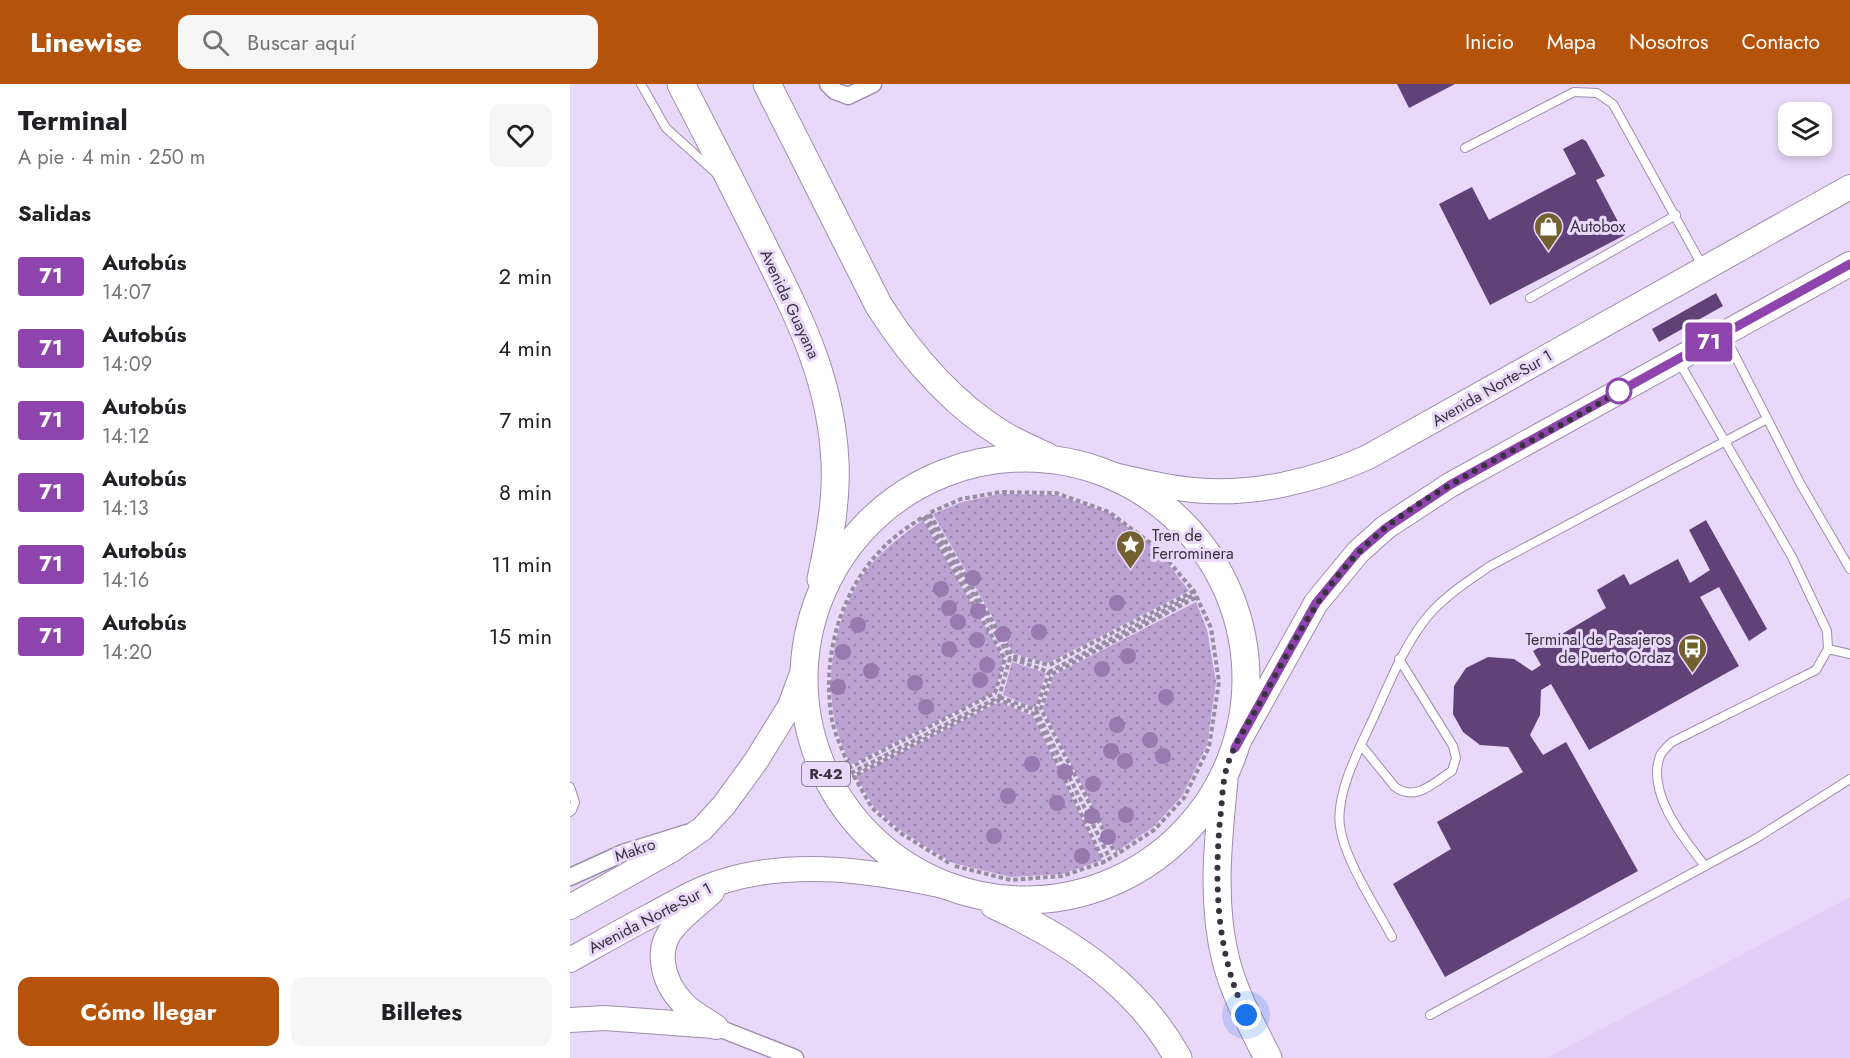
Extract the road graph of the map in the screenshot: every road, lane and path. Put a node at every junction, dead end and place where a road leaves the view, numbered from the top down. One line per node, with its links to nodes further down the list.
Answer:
1 (641, 84): 8 (lane)
2 (681, 84): 8 (main road, Avenida Guayana / R-42)
3 (767, 84): 17 (main road, R-42)
4 (873, 84): 5 (street)
5 (835, 89)
6 (1465, 148): 9 (lane)
7 (1850, 187): 11 (main road, Avenida Norte-Sur 1)
8 (736, 192): 22 (main road, Avenida Guayana / R-42)
9 (1676, 215): 11 (lane); 12 (lane)
10 (1850, 264): 13 (main road)
11 (1703, 268): 18 (main road, Avenida Norte-Sur 1)
12 (1530, 298)
13 (1724, 334): 14 (main road); 15 (lane)
14 (1677, 360): 16 (lane); 32 (main road)
15 (1767, 419): 16 (lane); 20 (lane)
16 (1725, 441): 23 (lane); 26 (lane)
17 (1053, 459): 18 (main road, R-42); 22 (main road, R-42)
18 (1106, 473): 32 (main road, R-42)
19 (926, 515): 21 (path); 21 (path); 25 (path); 33 (path); 33 (path)
20 (1850, 569)
21 (1195, 594): 28 (path); 40 (path); 40 (path)
22 (816, 611): 27 (main road, R-42)
23 (1828, 650): 24 (lane); 43 (lane)
24 (1850, 654)
25 (1010, 658): 28 (path); 29 (path)
26 (1400, 659): 31 (lane); 31 (lane)
27 (806, 665): 39 (main road); 46 (main road, R-42)
28 (1049, 672): 30 (path)
29 (999, 697): 30 (path); 34 (path)
30 (1036, 710): 41 (path)
31 (1361, 745): 49 (lane)
32 (1235, 748): 35 (main road, R-42)
33 (849, 768): 34 (path)
34 (853, 774): 42 (path); 42 (path)
35 (1225, 774): 47 (main road, R-42); 56 (main road, R-42)
36 (1850, 780): 43 (lane)
37 (570, 787): 38 (lane)
38 (570, 812)
39 (702, 829): 44 (street, Makro); 48 (main road)
40 (1116, 855): 41 (path)
41 (1110, 859): 42 (path)
42 (1104, 862)
43 (1705, 866): 51 (lane)
44 (570, 877)
45 (724, 880): 46 (main road, Avenida Norte-Sur 1); 50 (main road, Avenida Norte-Sur 1); 53 (main road)
46 (944, 886): 47 (main road, R-42)
47 (971, 894): 55 (main road, R-42)
48 (570, 907)
49 (1392, 937)
50 (570, 960)
51 (1430, 1015)
52 (570, 1020): 53 (main road)
53 (716, 1027): 54 (street)
54 (795, 1058)
55 (1178, 1058)
56 (1268, 1058)

